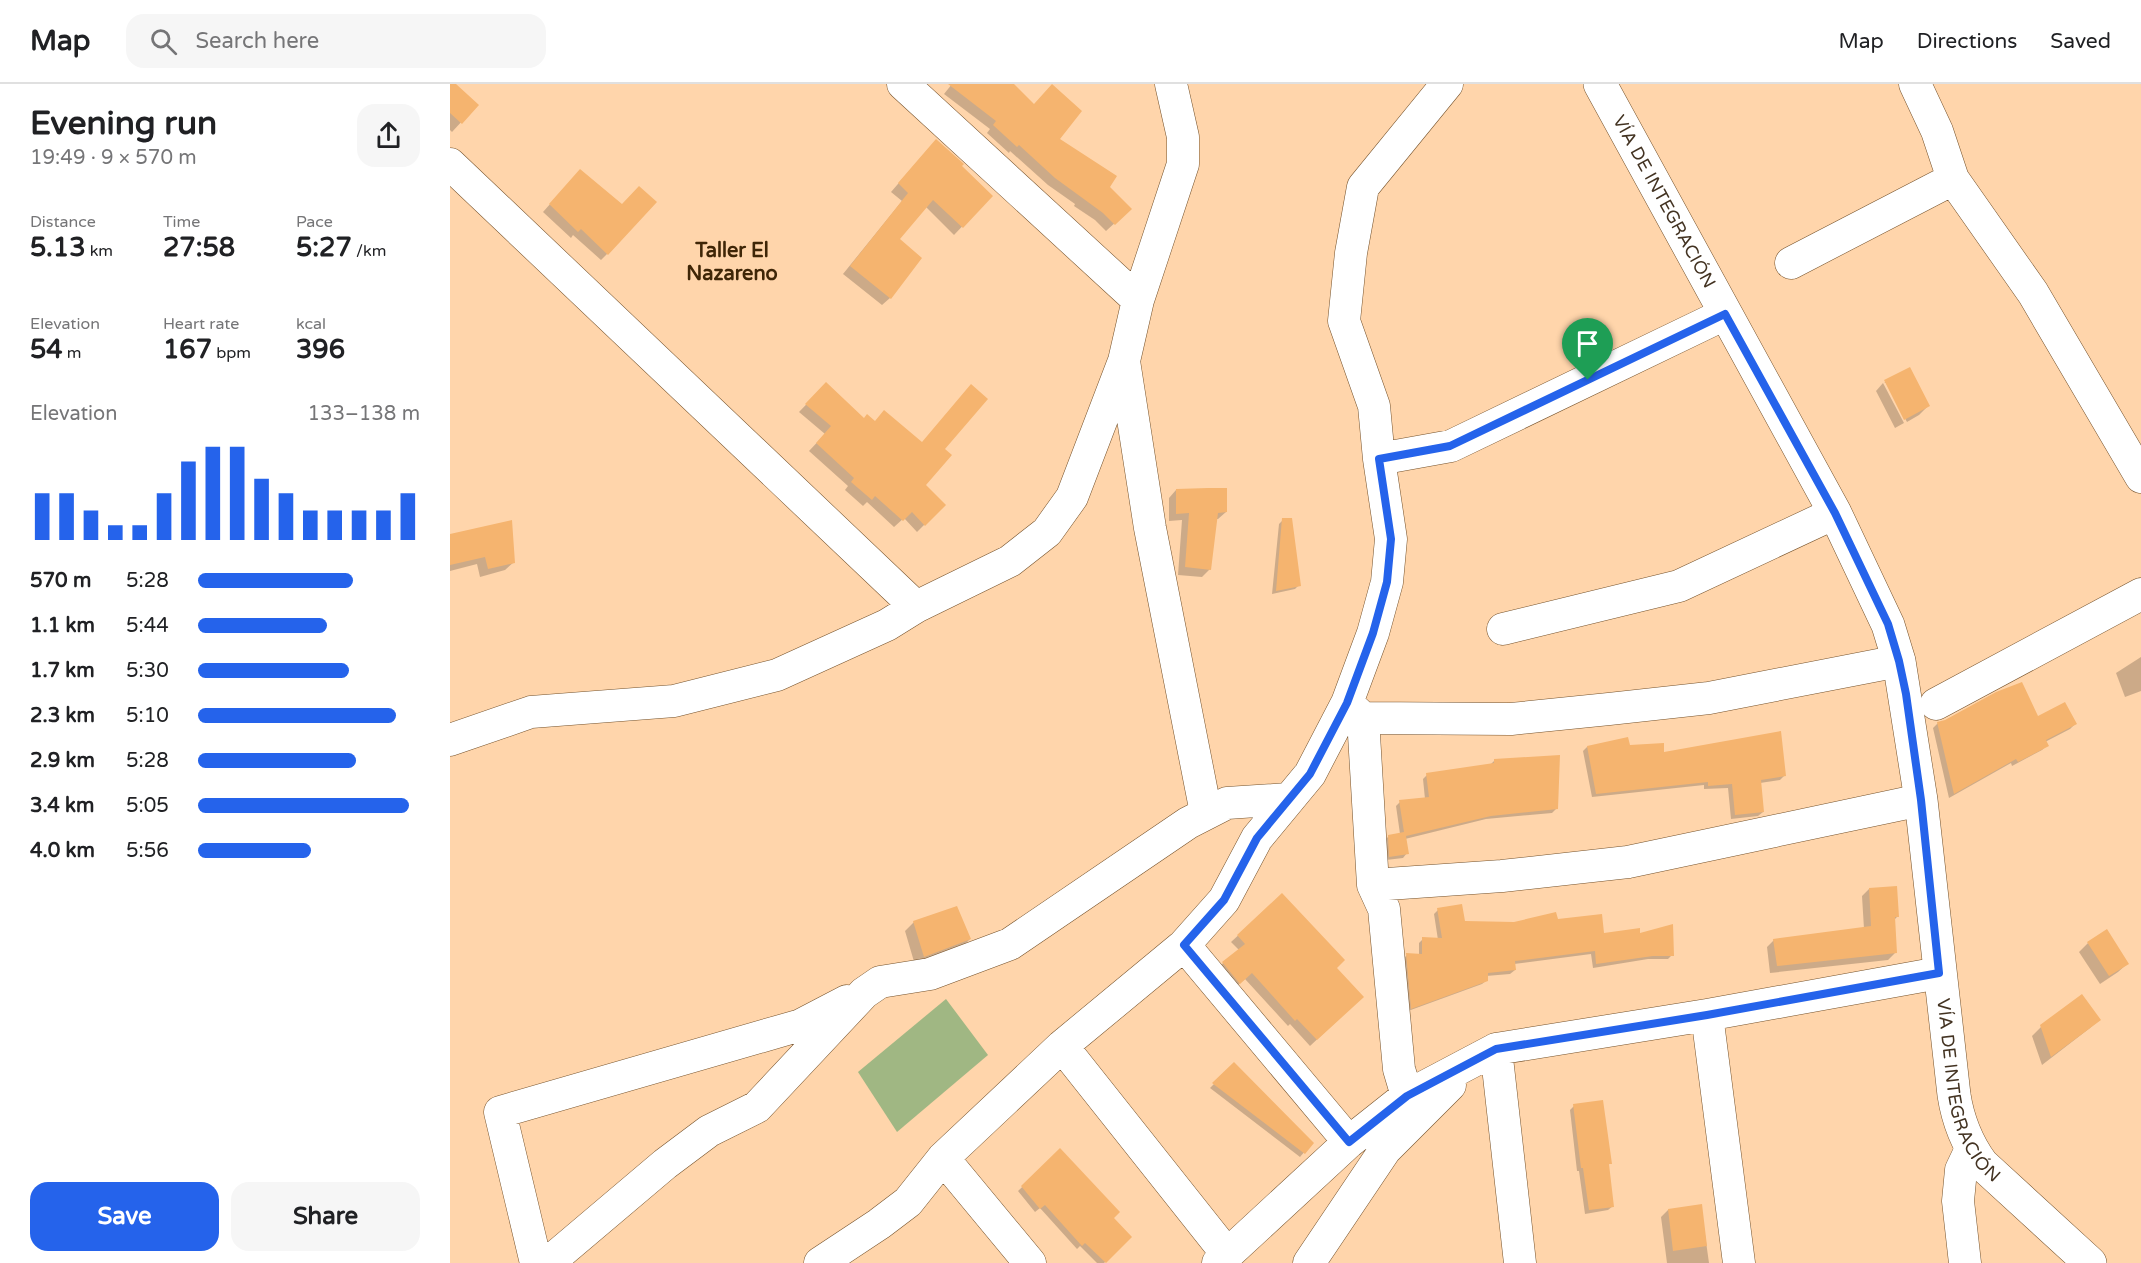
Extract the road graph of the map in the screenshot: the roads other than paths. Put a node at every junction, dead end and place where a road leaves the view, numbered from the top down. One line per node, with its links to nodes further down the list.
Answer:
1 (903, 84): 9 (street)
2 (1171, 84): 9 (street)
3 (1447, 84): 12 (street)
4 (1600, 84): 10 (main road, VÍA DE INTEGRACIÓN)
5 (1915, 84): 7 (street)
6 (450, 164): 16 (street)
7 (1953, 179): 8 (street); 13 (street)
8 (1791, 263)
9 (1138, 300): 11 (street)
10 (1725, 314): 12 (street); 14 (main road, VÍA DE INTEGRACIÓN)
11 (1124, 361): 16 (street); 24 (street)
12 (1379, 459): 20 (street)
13 (2141, 477)
14 (1835, 513): 17 (street); 18 (main road, VÍA DE INTEGRACIÓN)
15 (2141, 594): 19 (street)
16 (916, 608): 21 (street)
17 (1503, 629)
18 (1899, 661): 20 (street); 23 (main road, VÍA DE INTEGRACIÓN)
19 (1936, 704)
20 (1355, 710): 22 (street); 25 (street)
21 (450, 740)
22 (1288, 799): 24 (street); 26 (street)
23 (1921, 800): 25 (street); 27 (main road, VÍA DE INTEGRACIÓN)
24 (1206, 813): 28 (street)
25 (1373, 885): 32 (street)
26 (1184, 945): 30 (street); 33 (street)
27 (1939, 973): 29 (street); 34 (main road, VÍA DE INTEGRACIÓN)
28 (864, 993): 37 (street); 38 (street)
29 (1707, 1015): 31 (street); 43 (street)
30 (1062, 1046): 35 (street); 36 (street)
31 (1486, 1054): 32 (street); 41 (street); 42 (street)
32 (1407, 1096): 33 (street)
33 (1349, 1142): 36 (street)
34 (1971, 1149): 44 (street); 45 (main road, VÍA DE INTEGRACIÓN)
35 (943, 1158): 39 (street); 40 (street)
36 (1222, 1258)
37 (536, 1263)
38 (548, 1263)
39 (820, 1263)
40 (1030, 1263)
41 (1309, 1263)
42 (1520, 1263)
43 (1739, 1263)
44 (1965, 1263)
45 (2090, 1263)

